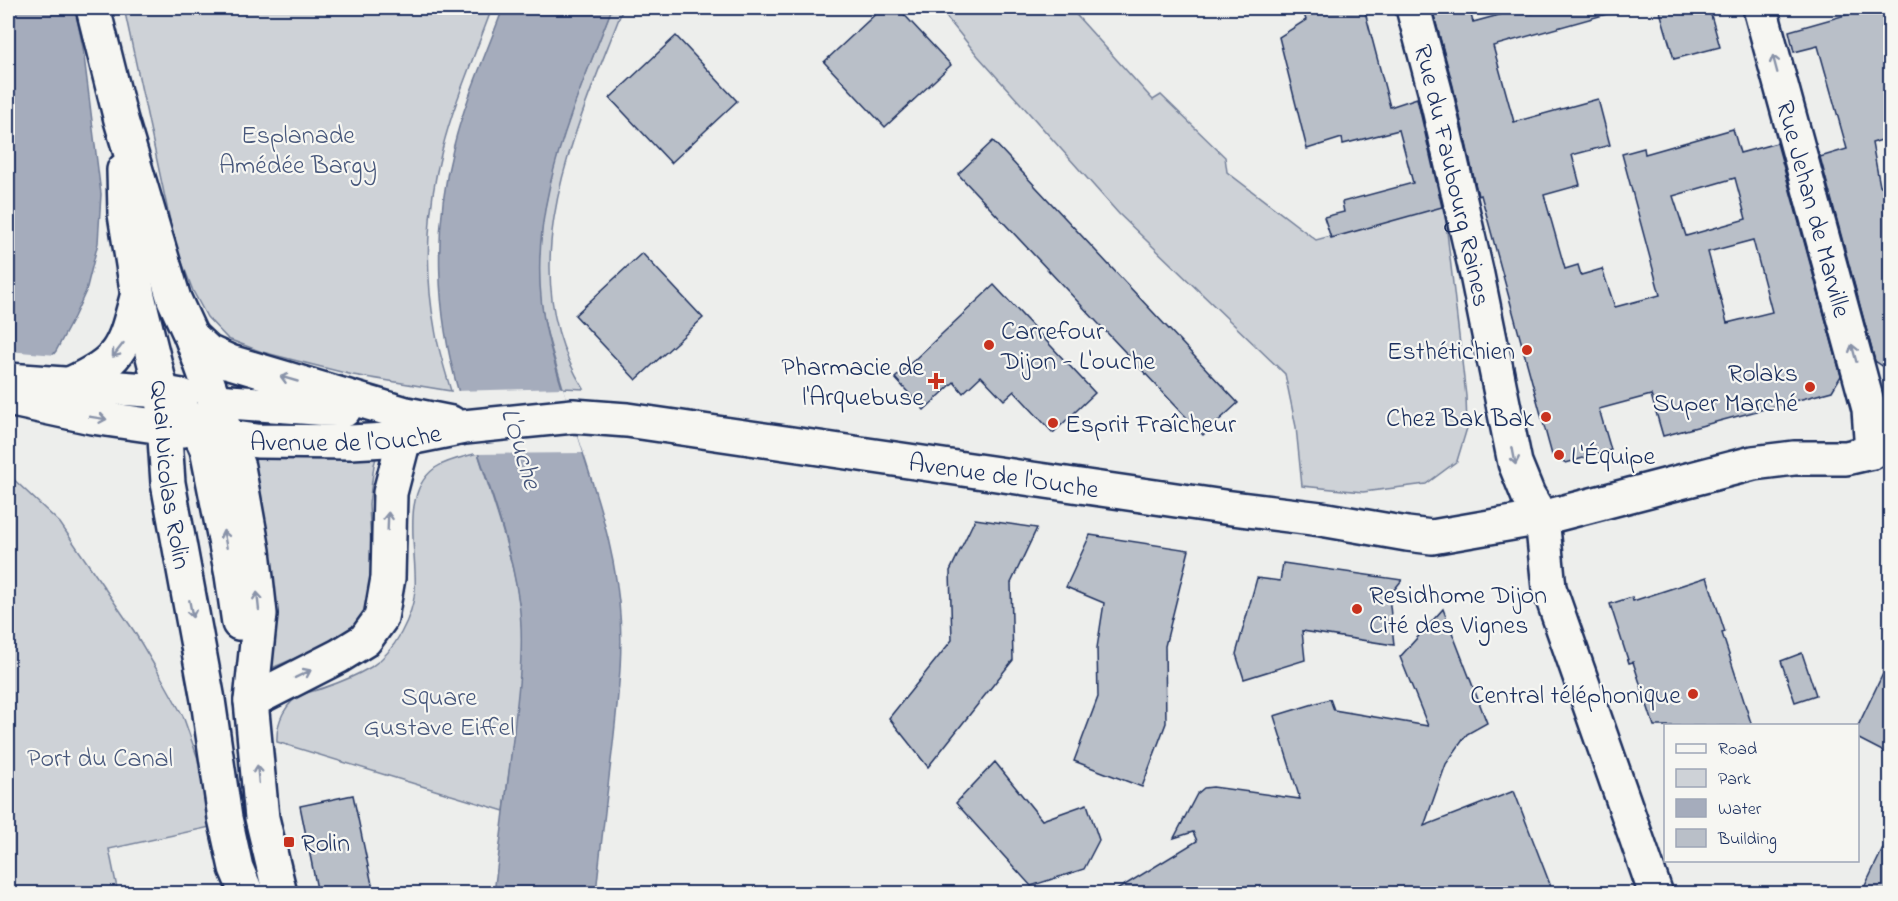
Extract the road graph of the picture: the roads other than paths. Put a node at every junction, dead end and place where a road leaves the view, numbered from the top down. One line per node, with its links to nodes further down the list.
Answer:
1 (93, 8): 4 (street, Quai Nicolas Rolin)
2 (1413, 8): 18 (street, Rue du Faubourg Raines, one-way to 18)
3 (1760, 8): 13 (street, Rue Jehan de Marville, one-way to 3)
4 (122, 120): 5 (street, Quai Nicolas Rolin); 7 (street, Quai Nicolas Rolin)
5 (125, 184): 6 (street, Quai Nicolas Rolin); 12 (street)
6 (138, 296): 9 (street, one-way to 9); 10 (street, Quai Nicolas Rolin)
7 (191, 336): 12 (street, Quai Nicolas Rolin); 14 (street, Avenue de l'Ouche, one-way to 7)
8 (8, 380): 9 (street)
9 (54, 391): 10 (street, Avenue de l'Ouche); 11 (street); 15 (street, Avenue de l'Ouche, one-way to 15)
10 (162, 393): 12 (street, Avenue de l'Ouche); 15 (street, Quai Nicolas Rolin); 16 (street)
11 (8, 399)
12 (205, 400): 14 (street, Avenue de l'Ouche); 16 (street)
13 (1880, 406): 17 (street, Rue Jehan de Marville)
14 (405, 426): 16 (street, Avenue de l'Ouche); 18 (street, Avenue de l'Ouche); 19 (street, one-way to 14)
15 (163, 427): 16 (street, Avenue de l'Ouche); 21 (street, Quai Nicolas Rolin, one-way to 21)
16 (214, 434): 19 (street, one-way to 16)
17 (1881, 461): 18 (street, Avenue de l'Ouche)
18 (1542, 518): 24 (street, Rue du Faubourg Raines)
19 (251, 701): 20 (street, one-way to 19)
20 (262, 818): 21 (street); 23 (street)
21 (228, 829): 22 (street, Quai Nicolas Rolin)
22 (247, 894)
23 (280, 894)
24 (1656, 894)

